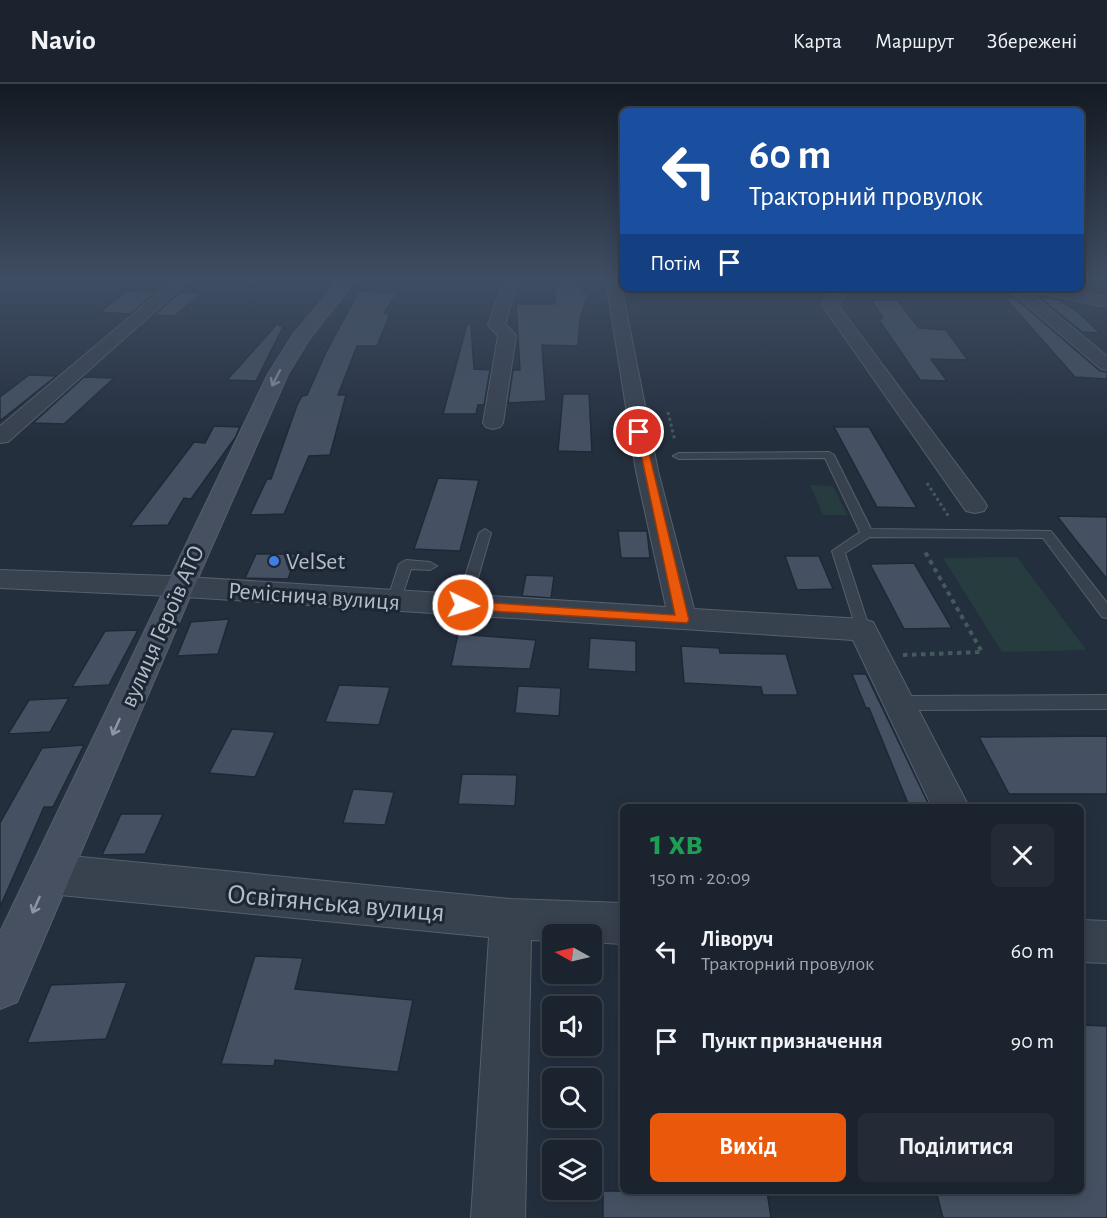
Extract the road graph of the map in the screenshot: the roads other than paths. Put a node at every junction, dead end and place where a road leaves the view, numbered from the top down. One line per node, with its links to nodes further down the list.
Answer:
1 (121, 333): 9 (street)
2 (305, 333): 16 (street, вулиця Героїв АТО, one-way to 16)
3 (505, 333): 8 (street)
4 (622, 333): 20 (street)
5 (850, 333): 11 (street)
6 (1069, 333): 7 (street)
7 (1107, 365)
8 (493, 423)
9 (0, 437)
10 (679, 456): 13 (lane)
11 (975, 506)
12 (485, 533): 18 (lane)
13 (867, 533): 19 (lane); 21 (lane)
14 (430, 566): 17 (lane)
15 (0, 579): 16 (street, Реміснича вулиця)
16 (179, 587): 17 (street, Реміснича вулиця); 25 (street, вулиця Героїв АТО, one-way to 25)
17 (394, 601): 18 (street, Реміснича вулиця)
18 (463, 605): 20 (street, Реміснича вулиця)
19 (1107, 613)
20 (683, 620): 21 (street, Реміснича вулиця)
21 (870, 643): 23 (street)
22 (1107, 702): 23 (lane)
23 (900, 703): 24 (street)
24 (950, 804)
25 (50, 874): 26 (street, Освітянська вулиця); 30 (street, вулиця Героїв АТО, one-way to 30)
26 (511, 919): 27 (street, Освітянська вулиця); 31 (street)
27 (620, 923)
28 (1084, 941): 29 (street)
29 (1107, 942)
30 (0, 986)
31 (498, 1218)

